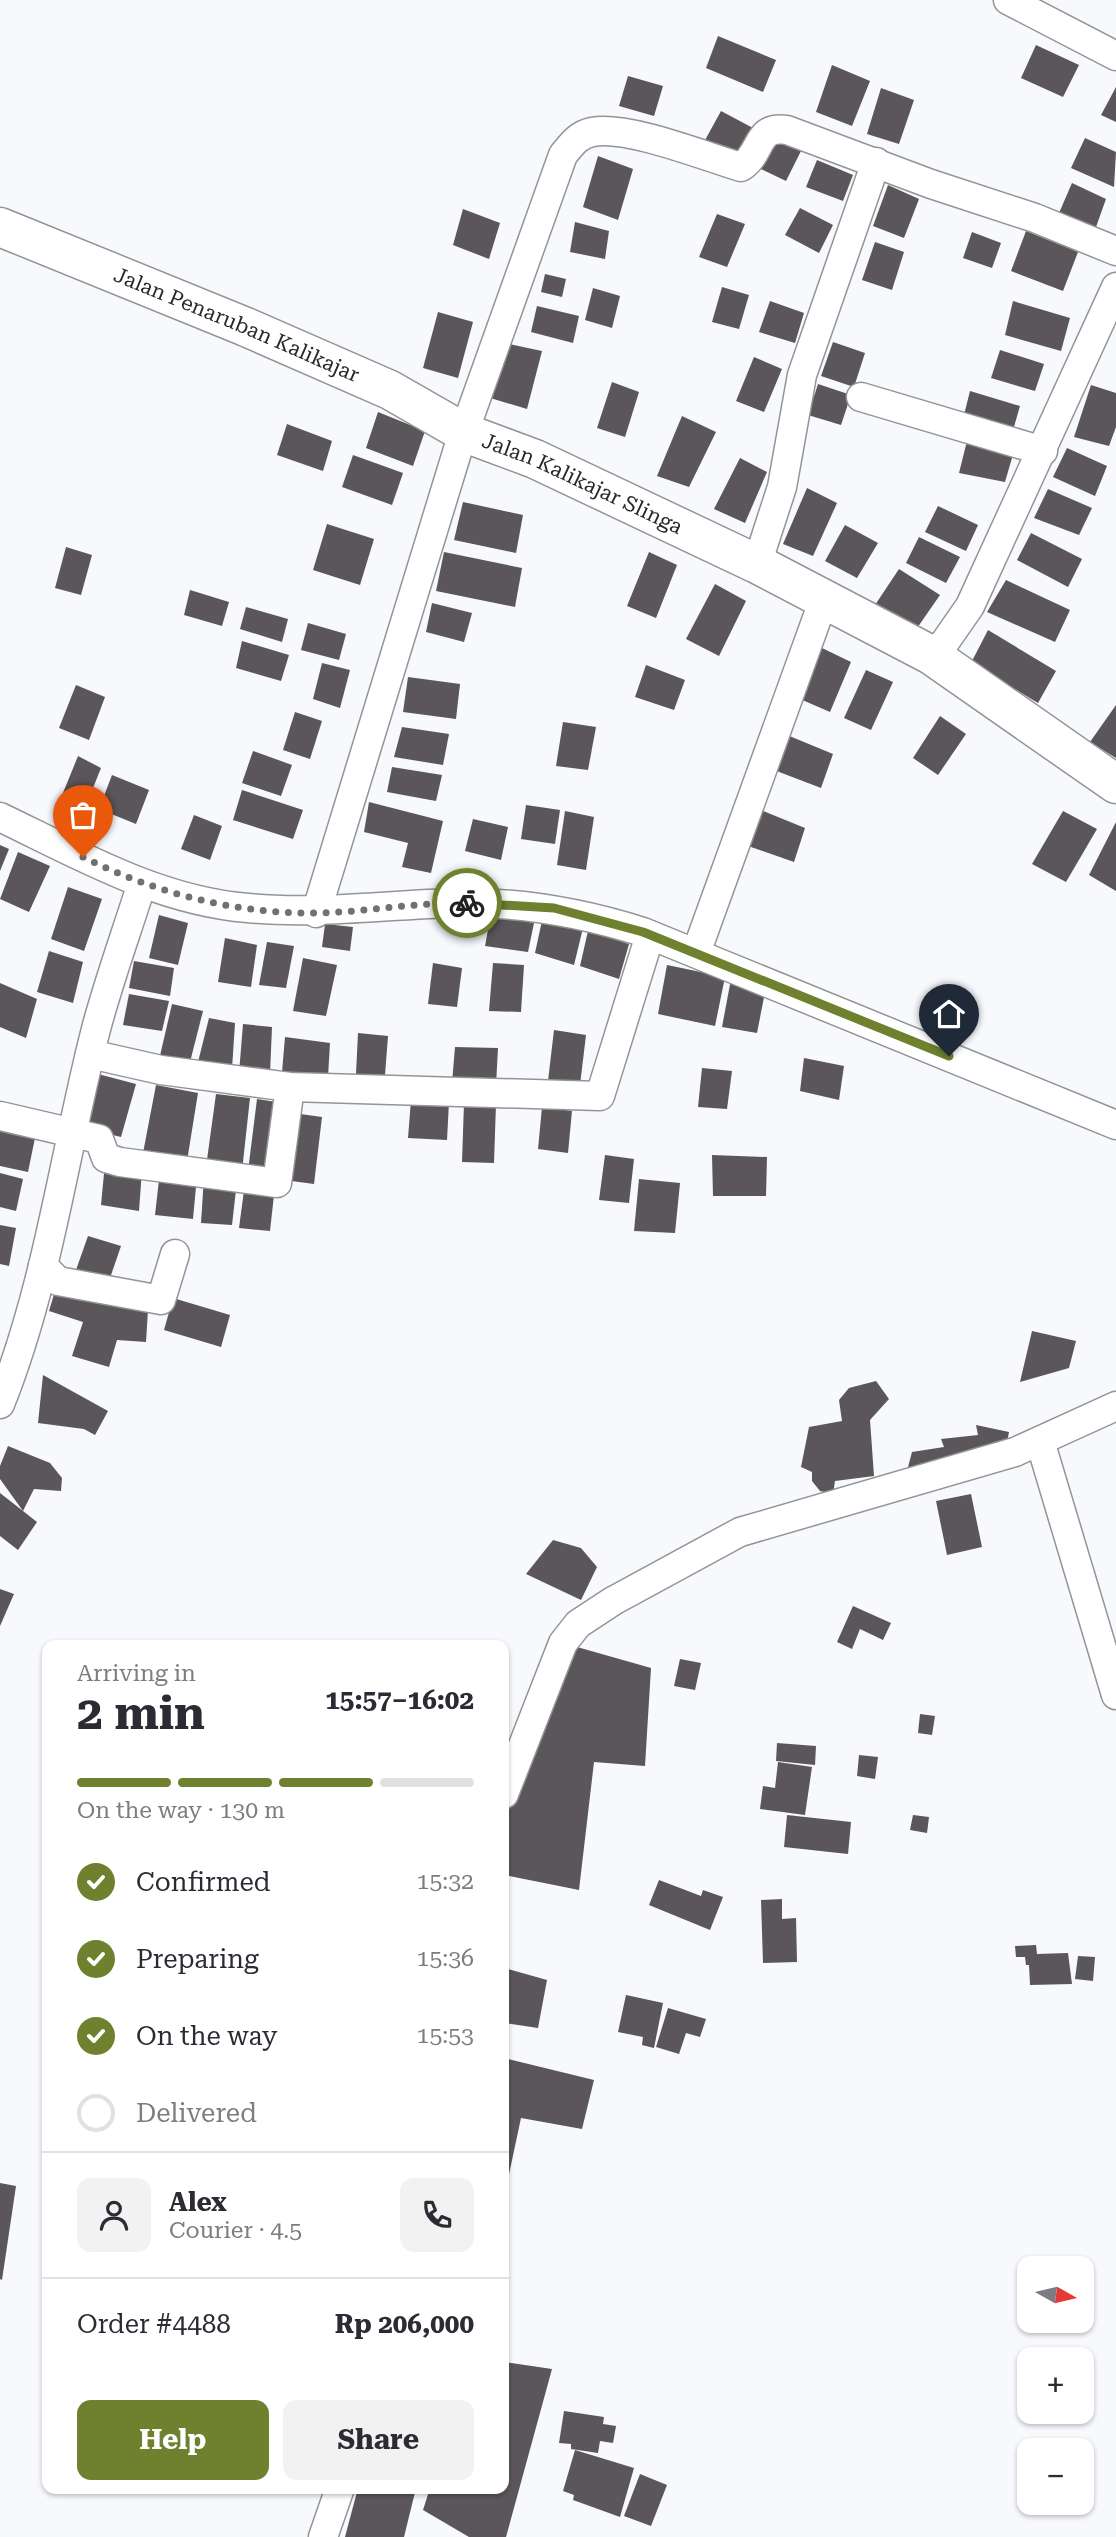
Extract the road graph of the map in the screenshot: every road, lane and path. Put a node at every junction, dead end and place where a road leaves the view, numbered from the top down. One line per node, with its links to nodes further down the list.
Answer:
1 (1008, 0): 2 (street)
2 (1116, 56)
3 (876, 162): 5 (street); 8 (street); 10 (street)
4 (0, 227): 8 (street, Jalan Penaruban Kalikajar)
5 (1116, 251)
6 (1116, 287): 9 (street)
7 (861, 397): 9 (street)
8 (465, 433): 10 (street, Jalan Kalikajar Slinga); 16 (street, Jalan Kalikajar Slinga)
9 (1044, 451): 12 (street)
10 (757, 565): 11 (street, Jalan Kalikajar Slinga)
11 (824, 599): 12 (street, Jalan Kalikajar Slinga); 18 (street)
12 (931, 655): 13 (street, Jalan Kalikajar Slinga)
13 (1116, 784)
14 (0, 817): 15 (street)
15 (142, 883): 16 (street); 19 (street)
16 (317, 907): 17 (street)
17 (650, 935): 18 (street); 20 (street)
18 (696, 953): 22 (street)
19 (90, 1054): 20 (street); 23 (street)
20 (290, 1087): 23 (street)
21 (0, 1116): 23 (street)
22 (1116, 1125)
23 (73, 1131): 25 (street)
24 (175, 1254): 25 (street)
25 (43, 1266): 26 (street)
26 (0, 1404)
27 (1116, 1406): 28 (street)
28 (1040, 1441): 29 (street); 30 (street)
29 (1116, 1695)
30 (509, 1780)
31 (338, 2494): 32 (street)
32 (323, 2537)

